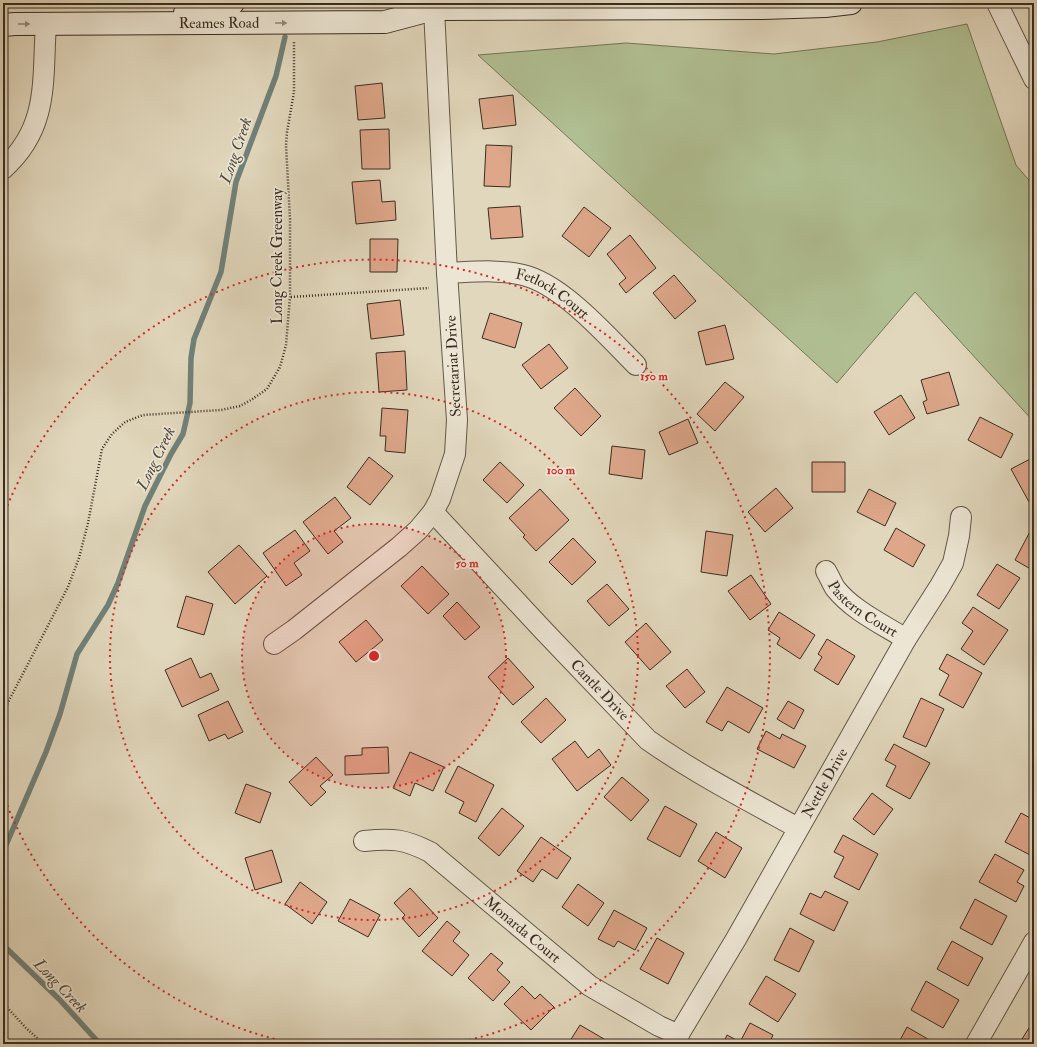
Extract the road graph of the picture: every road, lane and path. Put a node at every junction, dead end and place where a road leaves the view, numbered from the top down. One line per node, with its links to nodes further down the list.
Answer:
1 (233, 3): 6 (main road)
2 (411, 3): 5 (main road, Reames Road)
3 (851, 3): 5 (main road, Reames Road)
4 (997, 3): 9 (street)
5 (434, 9): 6 (main road, Reames Road, one-way to 5); 11 (street, Secretariat Drive)
6 (46, 24): 7 (main road, Reames Road, one-way to 6); 10 (street)
7 (3, 25)
8 (294, 36): 13 (path, Long Creek Greenway)
9 (1034, 79)
10 (3, 169)
11 (447, 273): 14 (street, Fetlock Court); 15 (street, Secretariat Drive)
12 (430, 288): 13 (path)
13 (290, 297): 20 (path, Long Creek Greenway)
14 (636, 365)
15 (433, 512): 19 (street, Secretariat Drive); 21 (street, Cantle Drive)
16 (961, 517): 18 (street, Nettle Drive)
17 (826, 571): 18 (street, Pastern Court)
18 (906, 639): 21 (street, Nettle Drive)
19 (274, 644)
20 (3, 712)
21 (798, 828): 25 (street, Nettle Drive)
22 (364, 841): 25 (street, Monarda Court)
23 (1034, 942): 27 (street)
24 (3, 1003): 26 (path)
25 (676, 1040)
26 (44, 1044)
27 (976, 1044)

